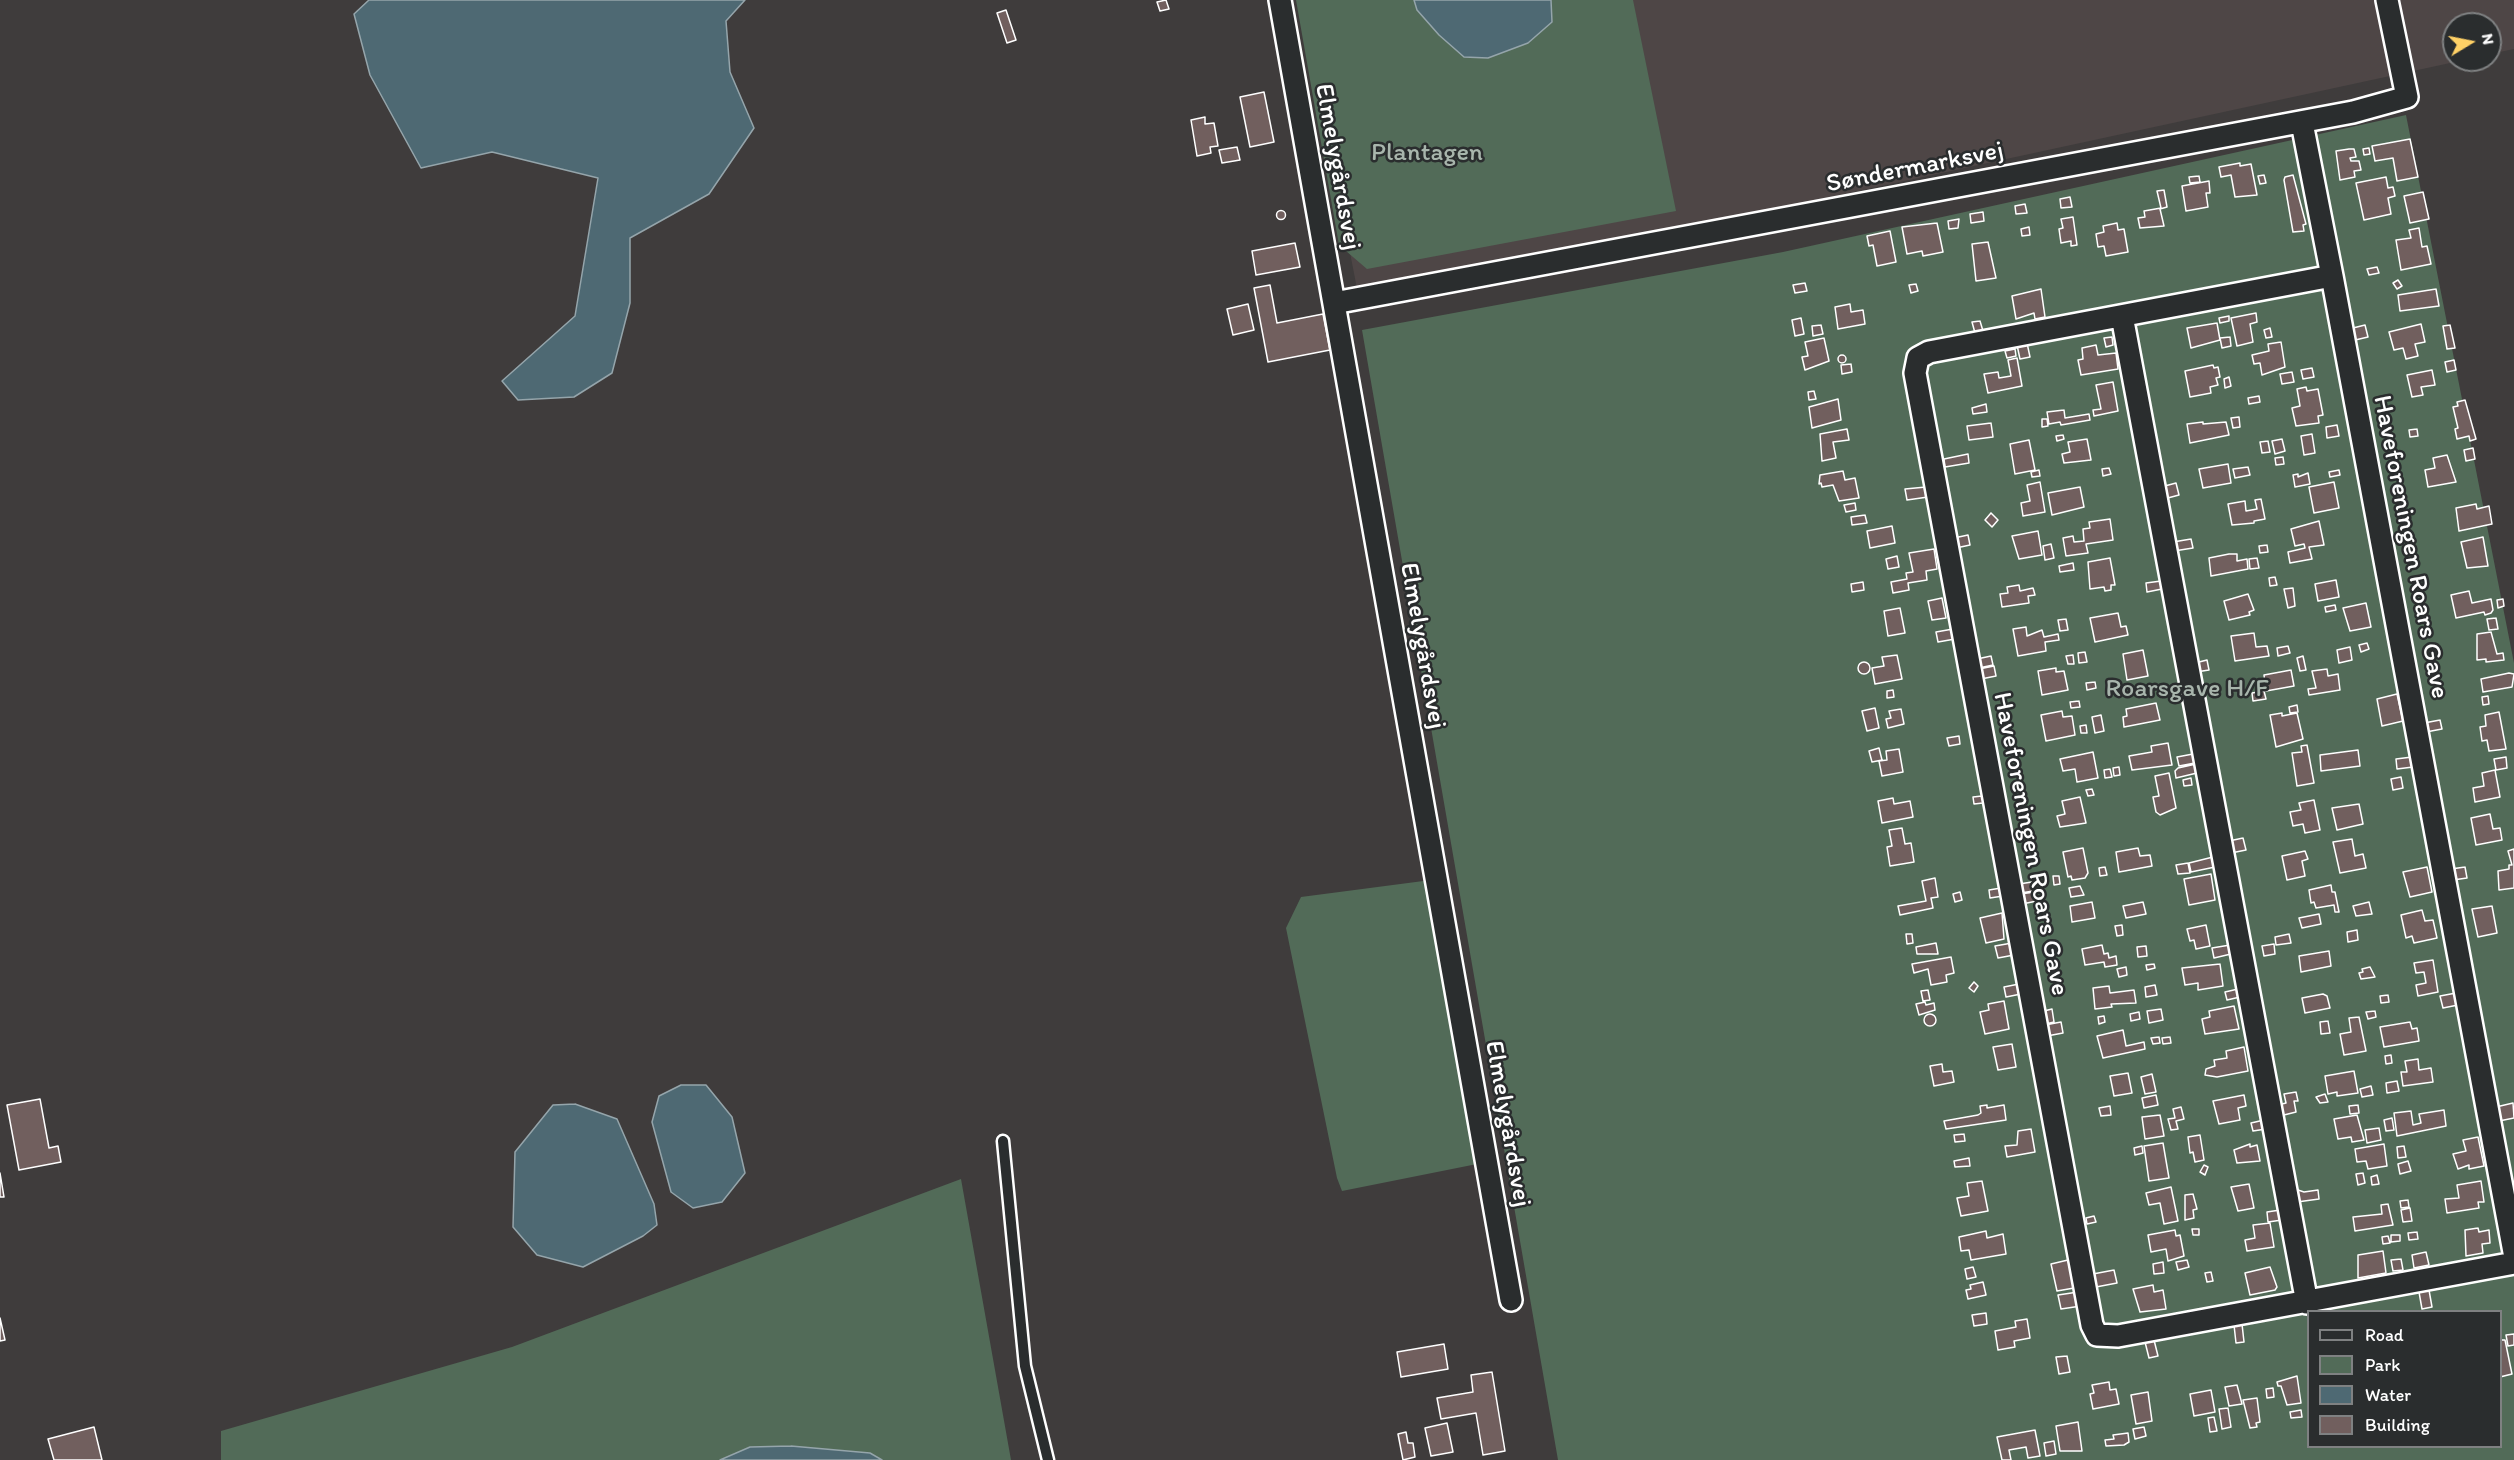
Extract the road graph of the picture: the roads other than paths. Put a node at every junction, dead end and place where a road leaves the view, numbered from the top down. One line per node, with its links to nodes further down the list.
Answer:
1 (1280, 0): 5 (street, Elmelygårdsvej)
2 (2387, 0): 3 (street, Søndermarksvej)
3 (2302, 123): 4 (street, Haveforeningen Roars Gave); 5 (street, Søndermarksvej)
4 (2332, 276): 6 (street, Haveforeningen Roars Gave); 8 (street, Haveforeningen Roars Gave)
5 (1334, 303): 10 (street, Elmelygårdsvej)
6 (2122, 316): 11 (street); 11 (street, Haveforeningen Roars Gave)
7 (1003, 1141): 12 (lane)
8 (2514, 1252)
9 (2514, 1263): 11 (street, Haveforeningen Roars Gave)
10 (1511, 1300)
11 (2307, 1303)
12 (1048, 1460)

